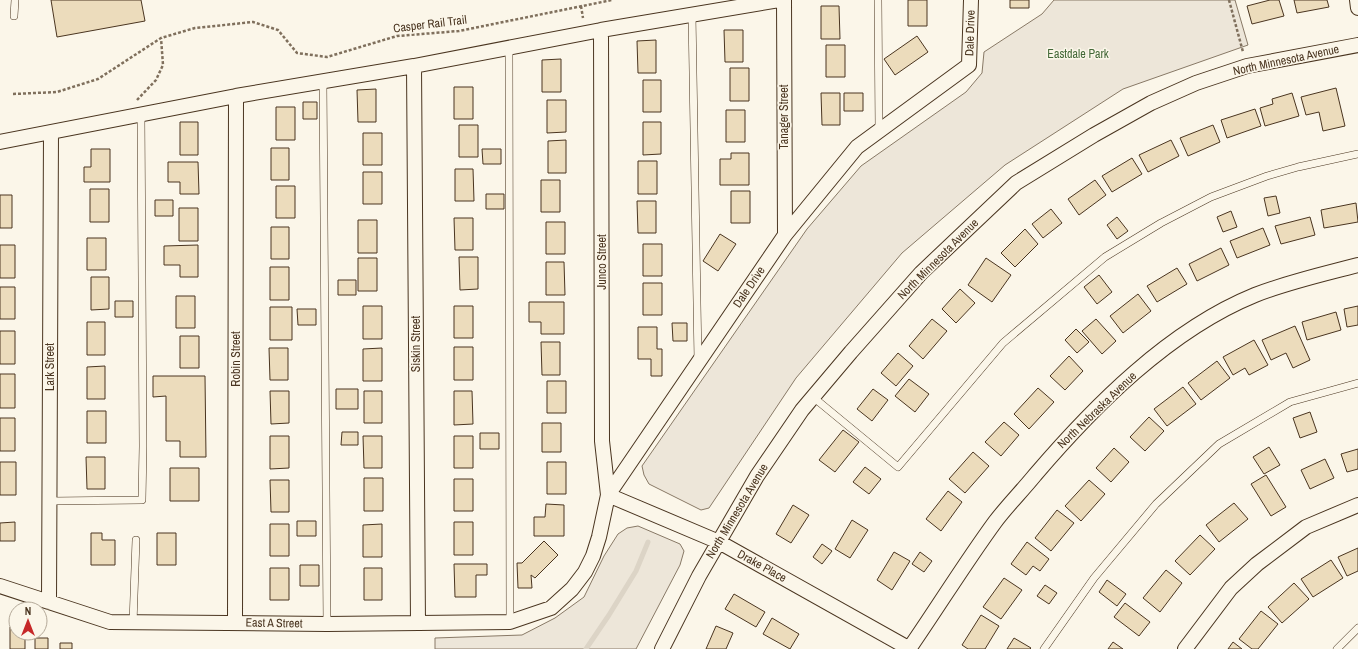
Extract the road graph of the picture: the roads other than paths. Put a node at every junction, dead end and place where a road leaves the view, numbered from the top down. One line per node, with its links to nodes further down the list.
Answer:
1 (15, 0): 9 (lane)
2 (779, 0): 8 (street)
3 (784, 0): 21 (street, Tanager Street)
4 (878, 0): 17 (lane)
5 (971, 0): 17 (street, Dale Drive)
6 (1357, 0): 7 (street)
7 (1358, 8)
8 (692, 14): 10 (street); 23 (lane)
9 (14, 16)
10 (601, 30): 12 (street); 26 (street, Junco Street)
11 (1358, 46): 25 (street, North Minnesota Avenue)
12 (509, 48): 13 (street); 37 (lane)
13 (414, 66): 14 (street); 36 (street, Siskin Street)
14 (323, 81): 15 (street); 38 (lane)
15 (236, 96): 16 (street); 35 (street, Robin Street)
16 (141, 114): 18 (street); 27 (lane)
17 (880, 131): 21 (street, Dale Drive)
18 (51, 132): 19 (street); 27 (street, Lark Street)
19 (0, 142)
20 (1358, 154): 25 (lane)
21 (784, 235): 23 (street, Dale Drive)
22 (1358, 264): 41 (street, North Nebraska Avenue)
23 (698, 362): 26 (street, Dale Drive)
24 (1358, 383): 42 (lane)
25 (813, 397): 30 (street, North Minnesota Avenue)
26 (608, 495): 30 (street, Drake Place); 33 (street, Dale Drive)
27 (50, 501): 32 (street, Lark Street)
28 (1358, 505): 43 (street)
29 (136, 540): 34 (lane)
30 (718, 542): 40 (street, North Minnesota Avenue); 41 (street, Drake Place)
31 (0, 586): 32 (street, East A Street)
32 (49, 602): 34 (street, East A Street)
33 (552, 608): 37 (street, East A Street)
34 (133, 622): 35 (street, East A Street)
35 (235, 622): 38 (street, East A Street)
36 (418, 622): 37 (street, East A Street); 38 (street, East A Street)
37 (510, 622)
38 (326, 624)
39 (1358, 628): 44 (lane)
40 (662, 649)
41 (910, 649)
42 (1044, 649)
43 (1184, 649)
44 (1337, 649)

